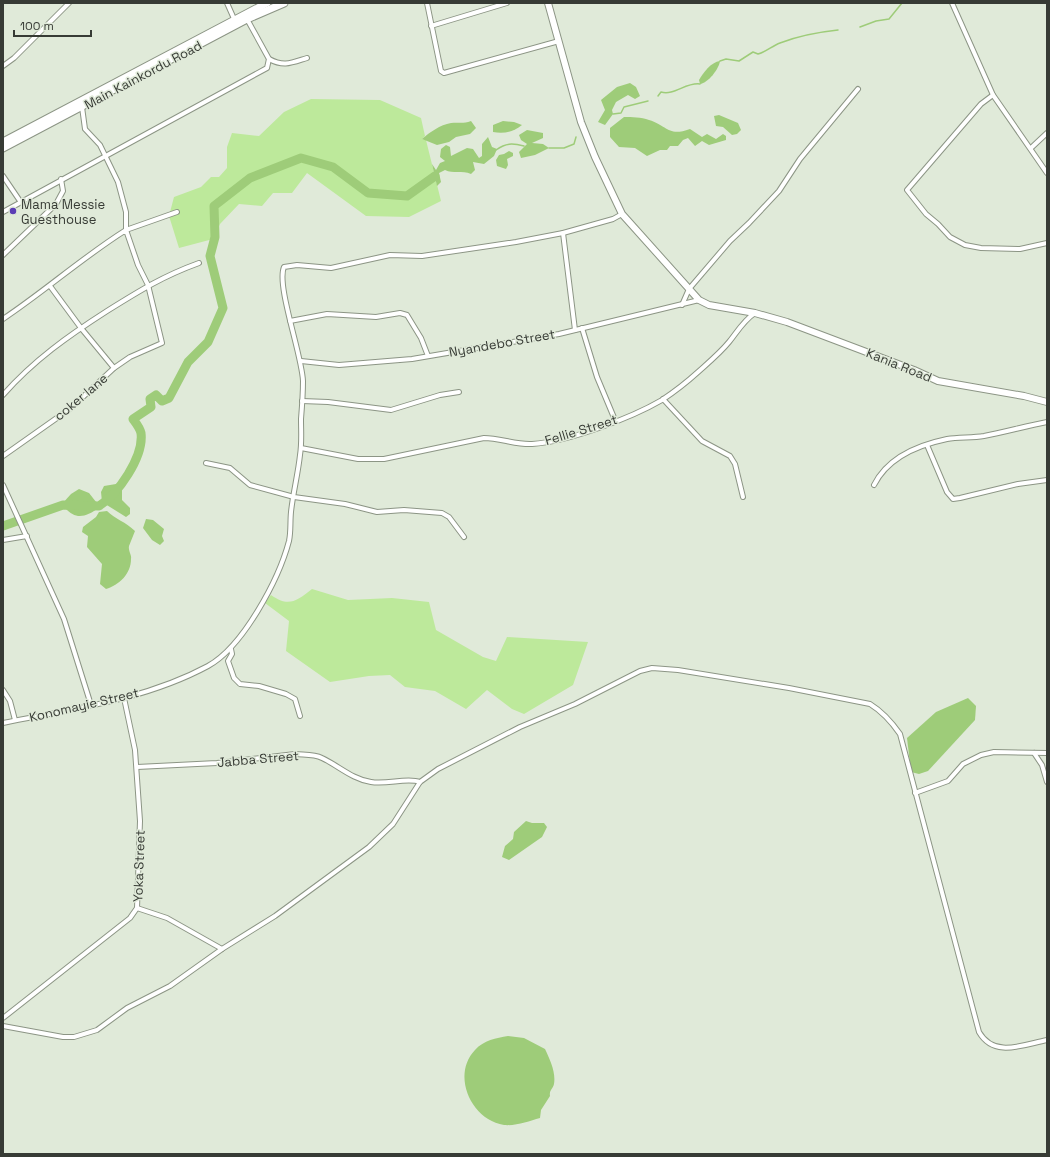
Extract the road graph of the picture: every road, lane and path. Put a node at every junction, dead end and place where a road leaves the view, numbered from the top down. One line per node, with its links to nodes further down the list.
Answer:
1 (69, 3): 15 (street)
2 (227, 3): 10 (street)
3 (267, 3): 10 (main road)
4 (284, 3): 9 (main road, Main Kainkordu Road)
5 (427, 3): 11 (street)
6 (507, 3): 11 (street)
7 (548, 3): 12 (main road)
8 (952, 3): 18 (street)
9 (247, 19): 10 (main road, Main Kainkordu Road); 14 (street)
10 (236, 22): 16 (main road, Main Kainkordu Road); 16 (main road, Main Kainkordu Road)
11 (431, 26): 12 (street)
12 (559, 41): 31 (main road)
13 (307, 58): 14 (street)
14 (269, 59): 24 (street)
15 (3, 66)
16 (120, 83): 19 (main road, Main Kainkordu Road)
17 (858, 89): 39 (street)
18 (993, 95): 23 (street); 34 (street)
19 (78, 105): 21 (main road); 22 (main road, Main Kainkordu Road); 24 (street)
20 (1047, 134): 23 (street)
21 (3, 142)
22 (3, 148)
23 (1031, 148): 25 (street)
24 (106, 156): 27 (street); 32 (street)
25 (1047, 173)
26 (3, 176): 28 (street)
27 (61, 179): 28 (street); 35 (street)
28 (20, 201): 29 (street)
29 (3, 212)
30 (177, 212): 32 (street)
31 (622, 214): 33 (street); 39 (main road)
32 (126, 230): 37 (street); 38 (street)
33 (563, 233): 44 (street, Konomayie Street); 47 (street)
34 (1047, 243)
35 (3, 255)
36 (199, 263): 37 (street)
37 (148, 285): 45 (street); 50 (street, coker lane)
38 (50, 286): 43 (street); 45 (street)
39 (689, 289): 40 (main road); 41 (street)
40 (700, 300): 41 (street, Nyandebo Street); 42 (main road, Kania Road)
41 (682, 305): 46 (street, Nyandebo Street)
42 (755, 312): 53 (street, Fellie Street); 55 (main road, Kania Road)
43 (3, 319)
44 (290, 321): 48 (street); 49 (street, Konomayie Street)
45 (80, 328): 50 (street); 52 (street)
46 (582, 328): 47 (street, Nyandebo Street); 56 (street)
47 (575, 330): 48 (street, Nyandebo Street)
48 (428, 356): 49 (street, Nyandebo Street)
49 (301, 361): 54 (street, Konomayie Street)
50 (114, 368): 60 (street, coker lane)
51 (459, 392): 54 (street)
52 (3, 395)
53 (663, 399): 56 (street, Fellie Street); 66 (street)
54 (302, 401): 59 (street, Konomayie Street)
55 (1047, 402)
56 (615, 420): 59 (street, Fellie Street)
57 (1047, 422): 58 (street)
58 (927, 445): 62 (street); 64 (street)
59 (301, 448): 65 (street, Konomayie Street)
60 (3, 456)
61 (206, 463): 65 (street)
62 (1047, 480)
63 (3, 485): 67 (street)
64 (874, 485)
65 (294, 497): 68 (street); 70 (street, Konomayie Street)
66 (743, 497)
67 (27, 536): 69 (street); 73 (street)
68 (464, 537)
69 (3, 540)
70 (231, 649): 72 (street, Konomayie Street); 74 (street)
71 (3, 690): 75 (street)
72 (124, 698): 73 (street, Konomayie Street); 79 (street, Yoka Street)
73 (91, 705): 75 (street, Konomayie Street)
74 (300, 716)
75 (15, 720): 76 (street, Konomayie Street)
76 (3, 723)
77 (1034, 753): 78 (street); 81 (street); 82 (street)
78 (1047, 753)
79 (137, 767): 80 (street, Jabba Street); 83 (street, Yoka Street)
80 (420, 782): 82 (street); 84 (street)
81 (1047, 782)
82 (915, 793): 87 (street)
83 (137, 908): 84 (street); 85 (street, Yoka Street)
84 (222, 949): 86 (street)
85 (3, 1018)
86 (3, 1026)
87 (1047, 1040)

